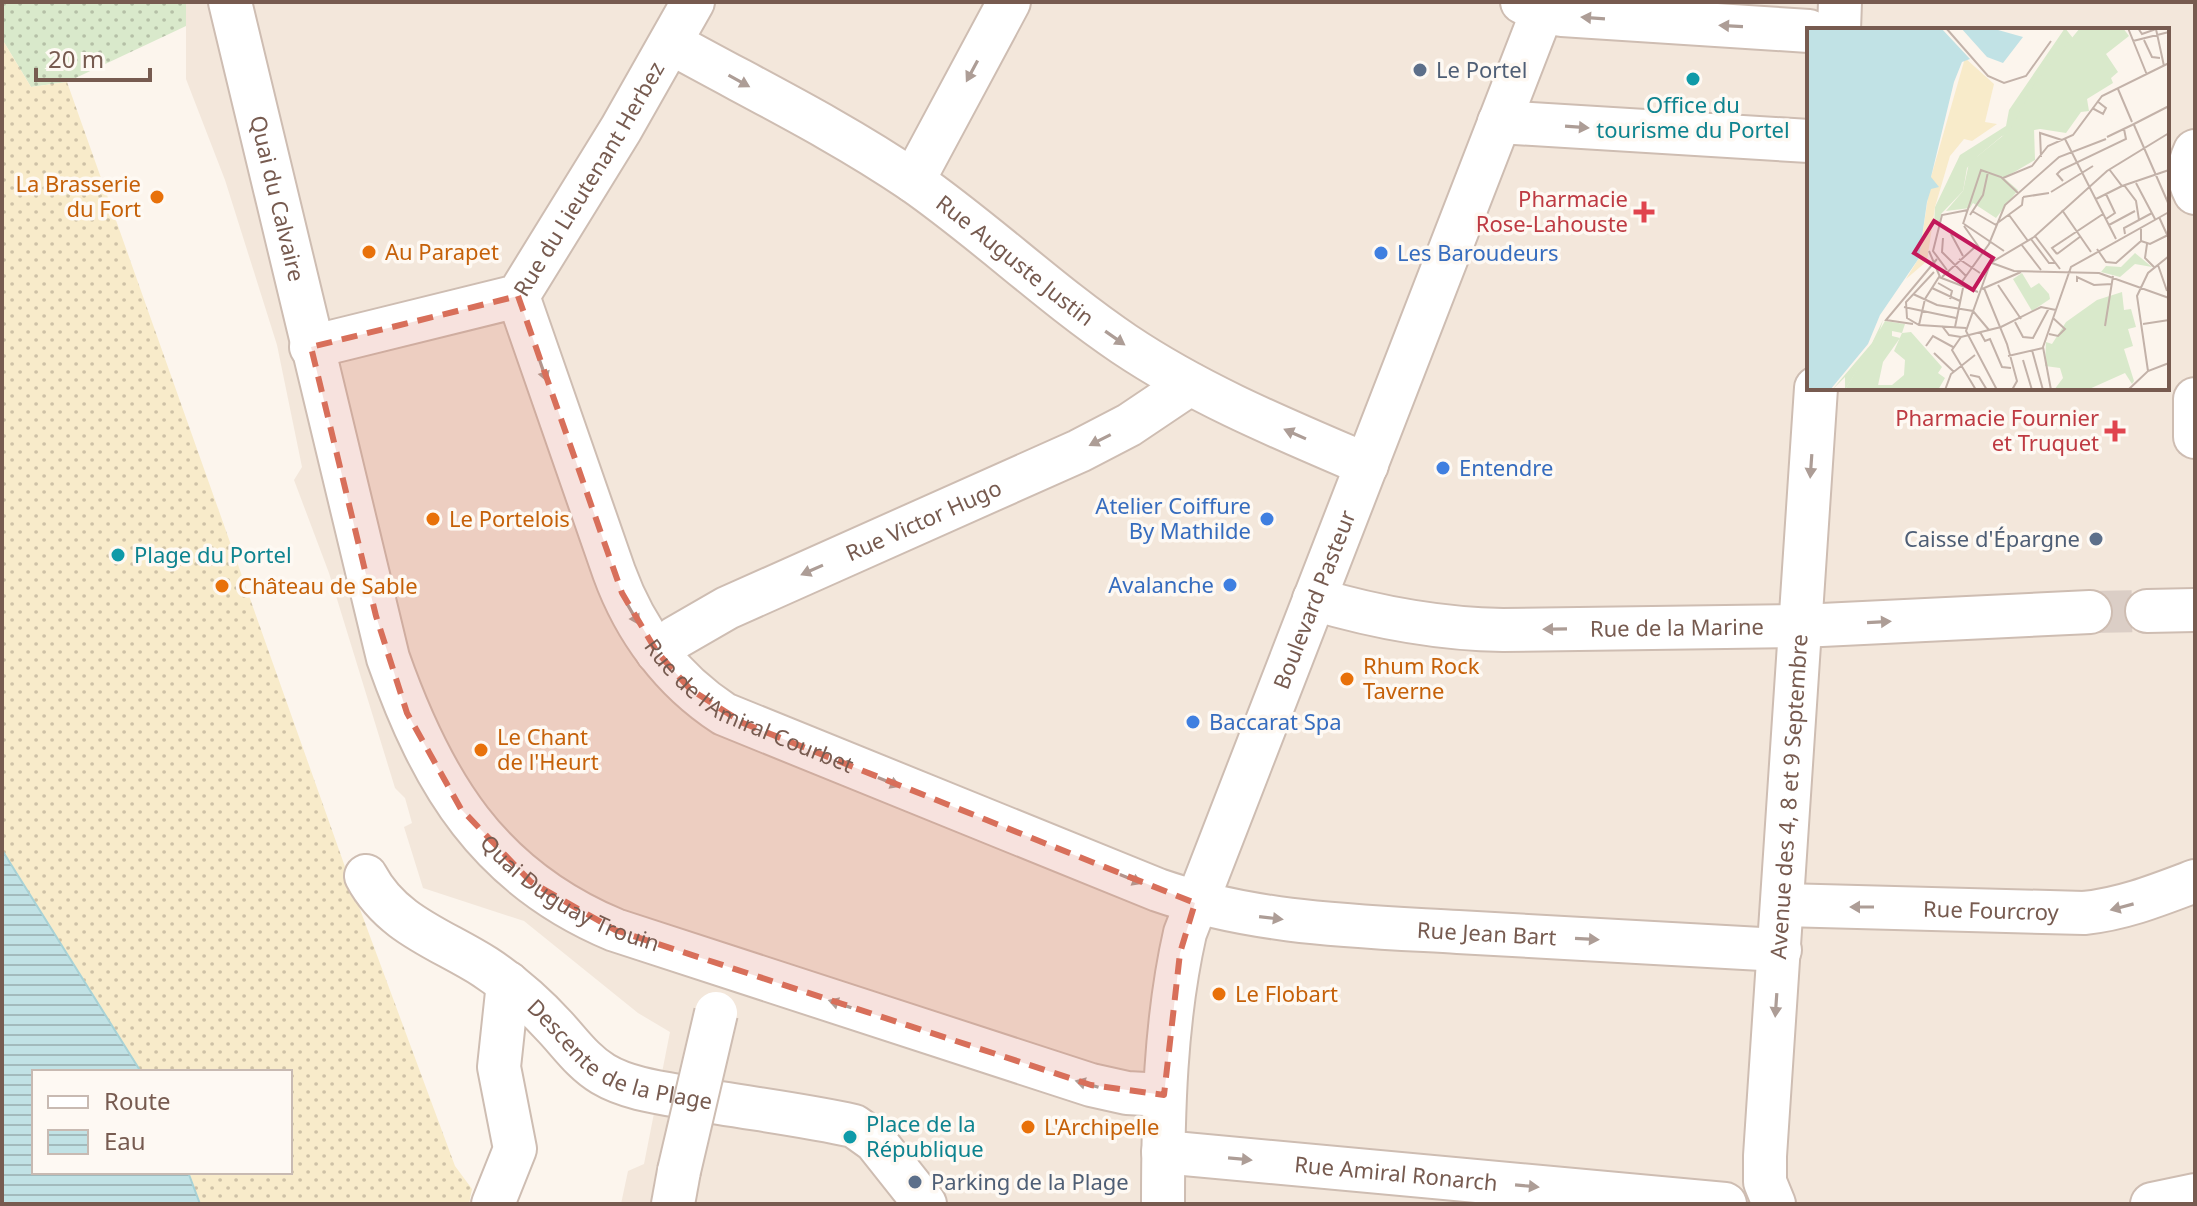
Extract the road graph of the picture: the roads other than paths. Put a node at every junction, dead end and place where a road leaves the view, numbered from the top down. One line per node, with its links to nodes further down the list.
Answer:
1 (230, 2): 13 (street, Quai du Calvaire)
2 (693, 2): 8 (street, Rue du Lieutenant Herbez)
3 (1009, 2): 11 (street, one-way to 11)
4 (1840, 2): 6 (street)
5 (1532, 7): 7 (street, one-way to 5); 9 (street, Boulevard Pasteur)
6 (1839, 28)
7 (1807, 31)
8 (671, 43): 11 (street, Rue Auguste Justin, one-way to 11); 12 (street, Rue du Lieutenant Herbez)
9 (1499, 122): 10 (street, one-way to 10); 18 (street, Boulevard Pasteur)
10 (1807, 141)
11 (913, 181): 14 (street, Rue Auguste Justin, one-way to 14)
12 (518, 296): 13 (street, Rue du Lieutenant Herbez); 24 (street, Rue de l'Amiral Courbet, one-way to 24)
13 (311, 347): 30 (street, Quai Duguay Trouin)
14 (1190, 384): 18 (street, Rue Auguste Justin, one-way to 14); 24 (street, Rue Victor Hugo, one-way to 24)
15 (1816, 390): 23 (street, Avenue des 4, 8 et 9 Septembre, one-way to 23)
16 (2195, 399): 17 (street)
17 (2195, 437)
18 (1367, 465): 19 (street, Boulevard Pasteur)
19 (1314, 599): 23 (street, Rue de la Marine, one-way to 19); 27 (street, Boulevard Pasteur)
20 (2195, 610): 21 (street)
21 (2147, 611)
22 (2090, 612): 23 (street, Rue de la Marine, one-way to 22)
23 (1801, 626): 28 (street, Avenue des 4, 8 et 9 Septembre)
24 (657, 652): 27 (street, Rue de l'Amiral Courbet, one-way to 27)
25 (366, 876): 31 (street, Descente de la Plage)
26 (2195, 881): 28 (street, Rue Fourcroy, one-way to 28)
27 (1195, 903): 29 (street, Rue Jean Bart, one-way to 29); 32 (street, Boulevard Pasteur)
28 (1783, 905): 29 (street, Avenue des 4, 8 et 9 Septembre)
29 (1780, 950): 40 (street, Avenue des 4, 8 et 9 Septembre, one-way to 40)
30 (728, 967): 32 (street, Quai Duguay Trouin, one-way to 30); 34 (street, bridge)
31 (508, 983): 36 (street, Descente de la Plage); 37 (street, Descente de la Plage)
32 (1164, 1095): 33 (street, Boulevard Pasteur)
33 (1163, 1152): 38 (street, Boulevard Pasteur); 39 (street, Rue Amiral Ronarch, one-way to 39)
34 (676, 1188)
35 (2195, 1195): 41 (street)
36 (493, 1204)
37 (925, 1204)
38 (1163, 1204)
39 (1725, 1204)
40 (1774, 1204)
41 (2152, 1204)

